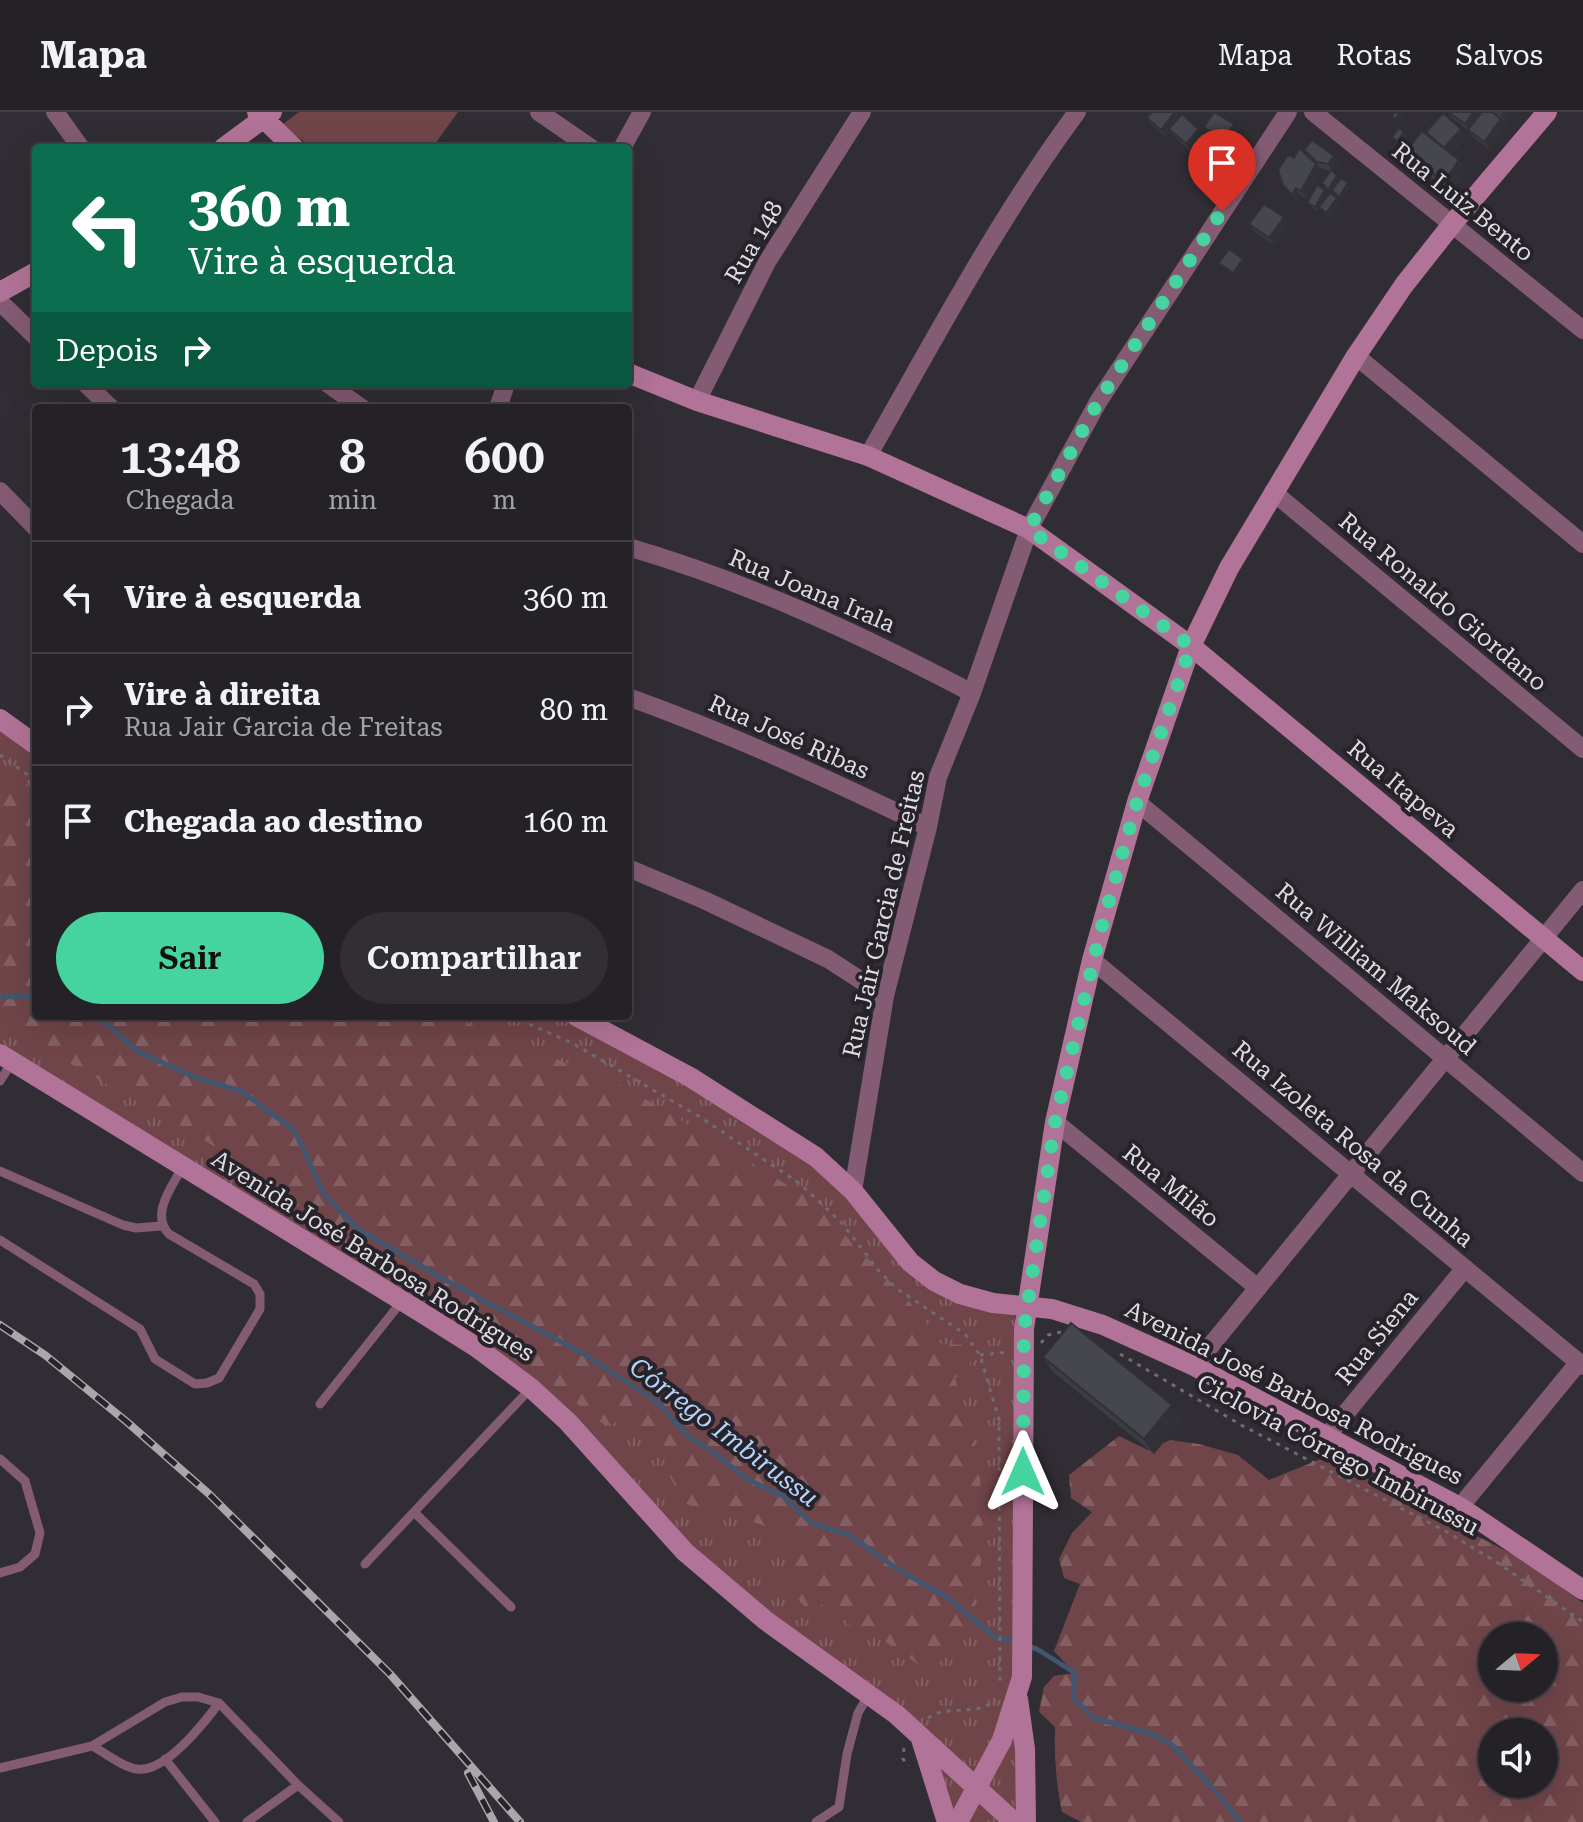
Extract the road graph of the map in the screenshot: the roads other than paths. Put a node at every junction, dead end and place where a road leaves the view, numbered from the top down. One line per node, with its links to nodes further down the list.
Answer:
1 (55, 112): 10 (street)
2 (539, 112): 13 (street)
3 (642, 112): 14 (street)
4 (862, 112): 25 (street, Rua 148)
5 (1077, 112): 28 (street)
6 (1288, 112): 32 (street, Rua Jair Garcia de Freitas)
7 (1313, 112): 15 (street, Rua Luiz Bento)
8 (1547, 112): 15 (street)
9 (264, 114): 11 (street); 12 (street)
10 (78, 144)
11 (228, 144)
12 (290, 144)
13 (585, 144)
14 (624, 144)
15 (1453, 223): 19 (street, Rua Luiz Bento); 21 (street)
16 (32, 274): 17 (street)
17 (0, 292)
18 (0, 302): 20 (street)
19 (1583, 330)
20 (32, 333)
21 (1356, 356): 30 (street); 33 (street)
22 (632, 375): 25 (street, Rua Itapeva)
23 (90, 388): 26 (street)
24 (334, 388): 27 (street)
25 (697, 401): 28 (street, Rua Itapeva)
26 (107, 404)
27 (356, 404)
28 (868, 456): 32 (street, Rua Itapeva)
29 (0, 491): 31 (street)
30 (1273, 492): 35 (street); 40 (street, Rua Ronaldo Giordano)
31 (32, 524)
32 (1029, 529): 35 (street, Rua Itapeva); 36 (street, Rua Jair Garcia de Freitas)
33 (1583, 544)
34 (632, 548): 36 (street, Rua Joana Irala)
35 (1191, 646): 41 (street); 45 (street, Rua Itapeva)
36 (972, 693): 42 (street, Rua Jair Garcia de Freitas)
37 (632, 698): 42 (street, Rua José Ribas)
38 (0, 719): 39 (street)
39 (32, 742)
40 (1583, 749)
41 (1137, 802): 46 (street); 51 (street, Rua William Maksoud)
42 (928, 827): 48 (street, Rua Jair Garcia de Freitas)
43 (632, 870): 48 (street)
44 (1583, 890): 45 (street)
45 (1544, 938): 47 (street, Rua Itapeva); 51 (street)
46 (1092, 960): 53 (street); 57 (street, Rua Izoleta Rosa da Cunha)
47 (1583, 971)
48 (885, 996): 58 (street, Rua Jair Garcia de Freitas)
49 (583, 1020): 58 (street, Avenida José Barbosa Rodrigues)
50 (6, 1058): 52 (lane); 54 (street, Avenida José Barbosa Rodrigues)
51 (1446, 1058): 56 (street, Rua William Maksoud); 57 (street)
52 (0, 1081)
53 (1055, 1122): 62 (street, Rua Milão); 64 (street)
54 (183, 1166): 59 (lane); 63 (street, Avenida José Barbosa Rodrigues)
55 (0, 1171): 59 (lane)
56 (1583, 1173)
57 (1351, 1174): 61 (street, Rua Izoleta Rosa da Cunha); 62 (street)
58 (853, 1191): 64 (street, Avenida José Barbosa Rodrigues)
59 (161, 1226): 60 (lane)
60 (0, 1240)
61 (1465, 1268): 65 (street, Rua Izoleta Rosa da Cunha); 69 (street, Rua Siena)
62 (1258, 1288): 66 (street)
63 (402, 1301): 67 (street, Avenida José Barbosa Rodrigues); 68 (lane)
64 (1026, 1305): 66 (street, Avenida José Barbosa Rodrigues); 77 (street)
65 (1581, 1364): 71 (street)
66 (1194, 1366): 69 (street, Avenida José Barbosa Rodrigues)
67 (531, 1388): 72 (lane); 78 (street, Avenida José Barbosa Rodrigues)
68 (320, 1404)
69 (1327, 1436): 71 (street, Avenida José Barbosa Rodrigues)
70 (0, 1459): 74 (lane)
71 (1460, 1507): 75 (street, Avenida José Barbosa Rodrigues)
72 (414, 1512): 73 (lane); 76 (lane)
73 (365, 1564)
74 (0, 1573)
75 (1581, 1584)
76 (511, 1607)
77 (1013, 1689): 85 (street); 93 (street)
78 (869, 1694): 80 (street, Avenida José Barbosa Rodrigues); 89 (lane)
79 (219, 1703): 81 (lane); 82 (lane); 84 (lane)
80 (920, 1735): 85 (street, Avenida José Barbosa Rodrigues); 90 (street)
81 (92, 1746): 82 (lane); 83 (lane)
82 (165, 1759): 86 (lane)
83 (0, 1768)
84 (298, 1785): 87 (lane); 88 (lane)
85 (977, 1789): 91 (street); 92 (street, Avenida José Barbosa Rodrigues)
86 (215, 1822)
87 (247, 1822)
88 (339, 1822)
89 (816, 1822)
90 (947, 1822)
91 (958, 1822)
92 (1014, 1822)
93 (1026, 1822)

